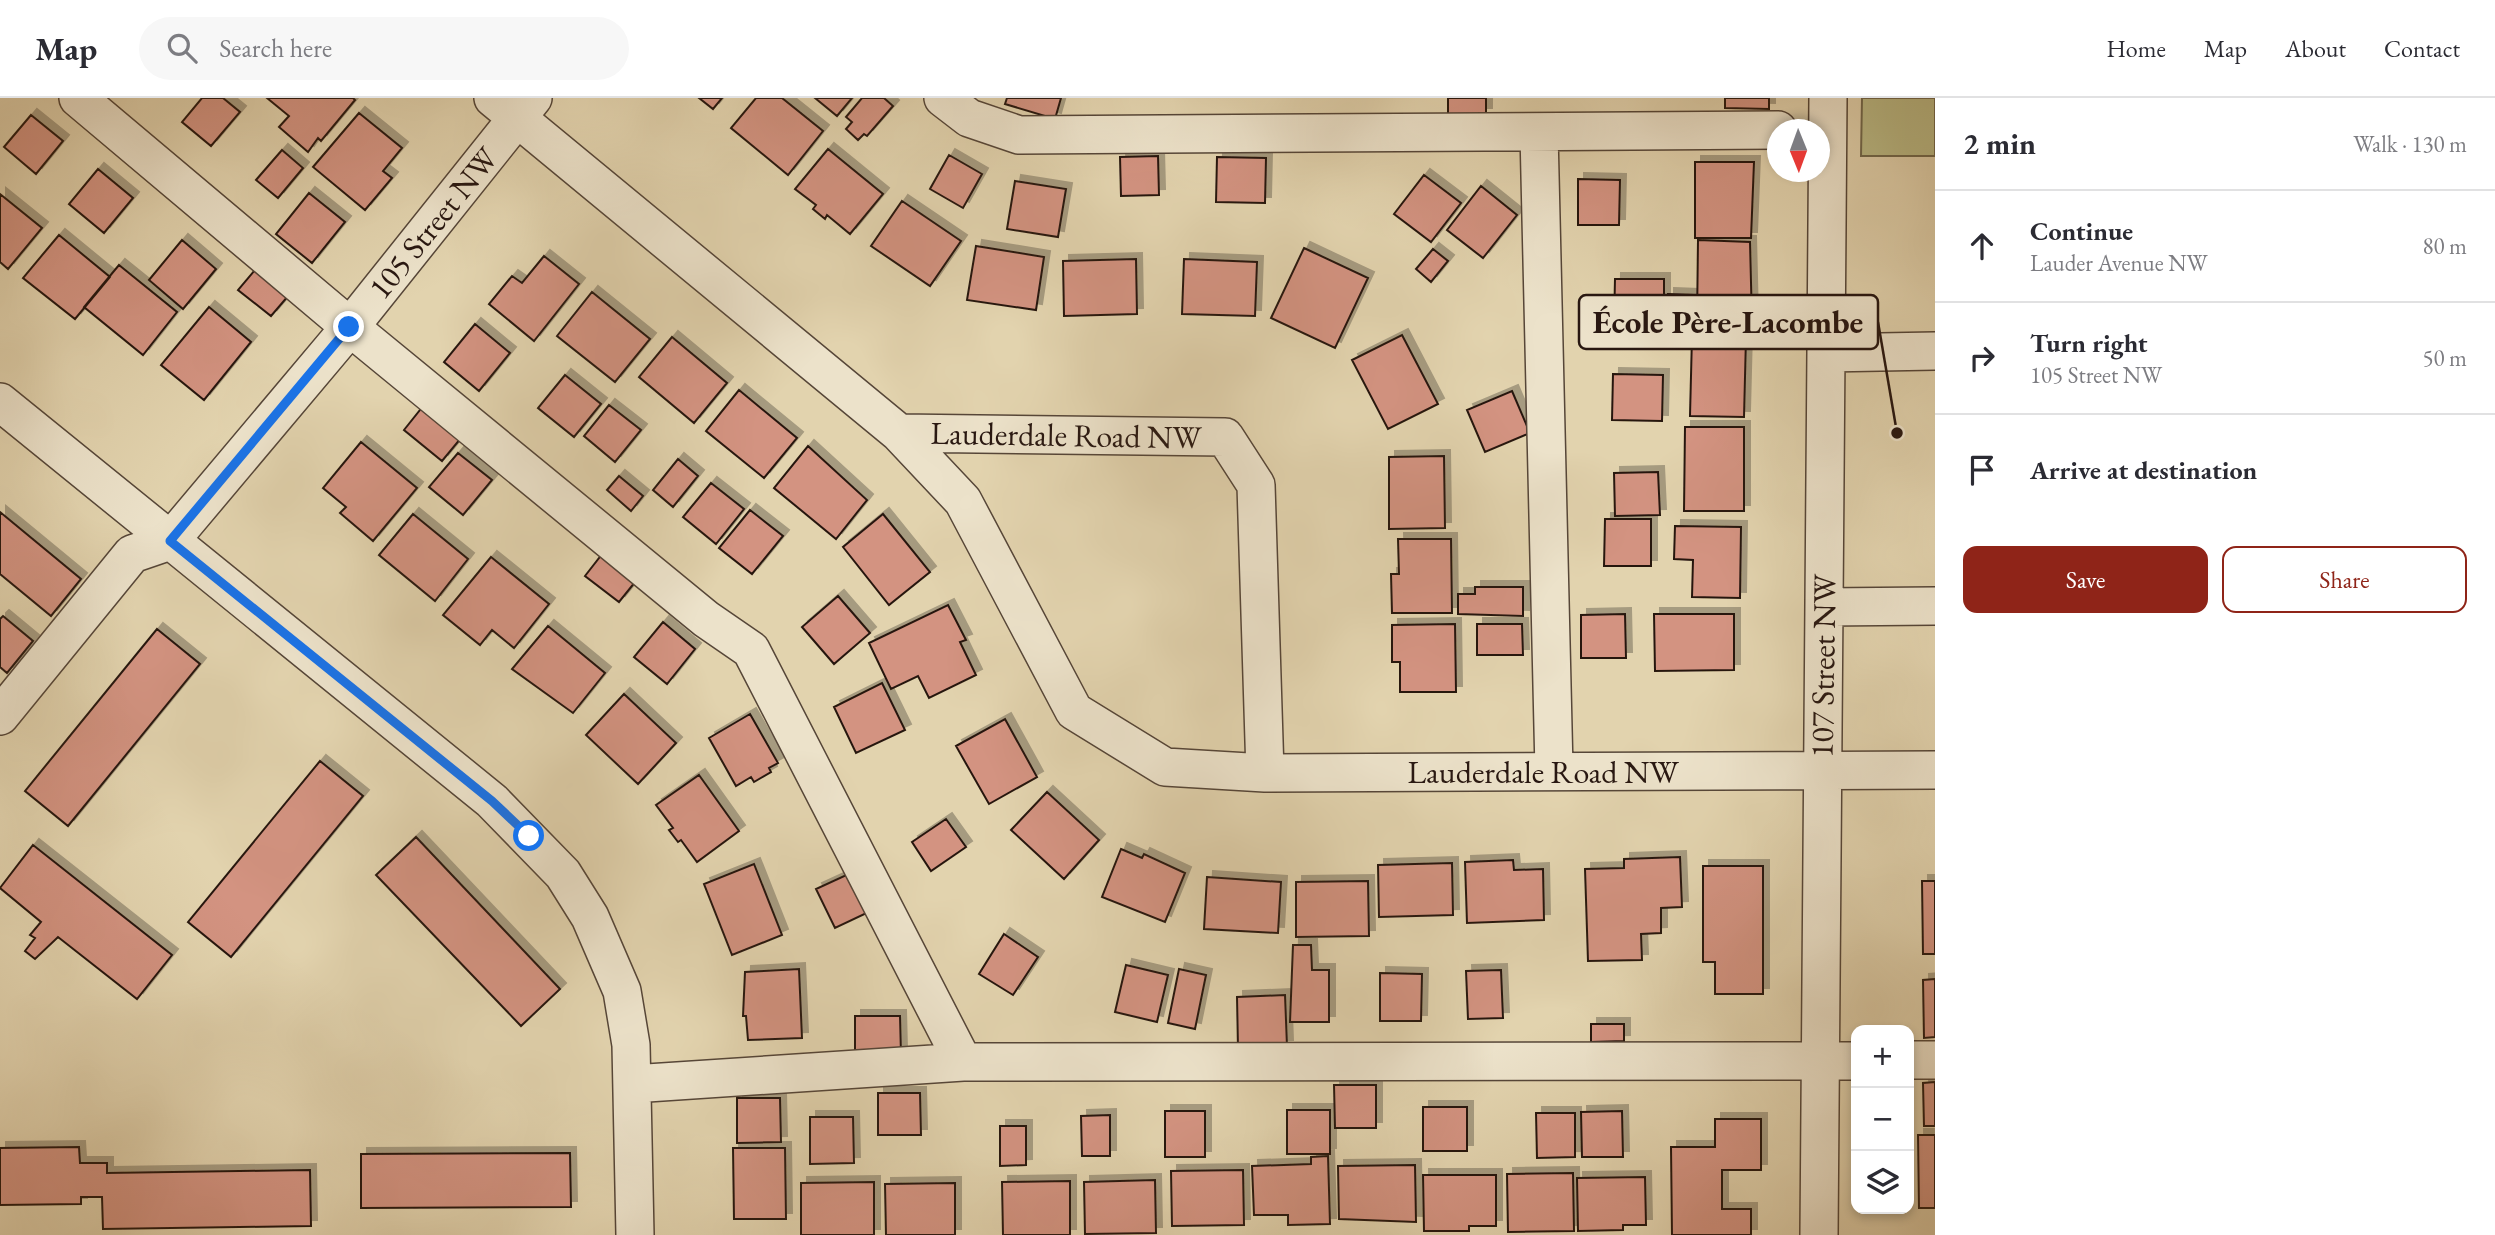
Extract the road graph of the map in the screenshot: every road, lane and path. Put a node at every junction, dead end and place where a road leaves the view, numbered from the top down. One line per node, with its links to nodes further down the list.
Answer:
1 (78, 98): 7 (street)
2 (943, 98): 5 (street)
3 (514, 104): 7 (street, 105 Street NW); 11 (street, Lauderdale Road NW)
4 (1767, 130): 5 (street)
5 (1539, 132): 17 (street)
6 (1825, 182): 9 (street, 107 Street NW)
7 (349, 327): 12 (street, 105 Street NW); 23 (street)
8 (1935, 351): 9 (street)
9 (1826, 353): 14 (street, 107 Street NW)
10 (0, 402): 12 (street)
11 (899, 433): 18 (street, Lauderdale Road NW); 18 (street, Lauderdale Road NW)
12 (170, 541): 15 (street); 25 (street)
13 (1935, 606): 14 (street)
14 (1824, 607): 19 (street, 107 Street NW)
15 (0, 716)
16 (1935, 769): 19 (street, Lauderdale Road NW)
17 (1553, 771): 18 (street, Lauderdale Road NW); 19 (street, Lauderdale Road NW)
18 (1265, 773)
19 (1821, 773): 24 (street, 107 Street NW)
20 (1914, 1060): 21 (street)
21 (1935, 1060)
22 (1851, 1061): 24 (street)
23 (963, 1062): 24 (street); 25 (street)
24 (1820, 1062): 27 (street, 107 Street NW)
25 (632, 1084): 26 (street)
26 (635, 1235)
27 (1819, 1235)

